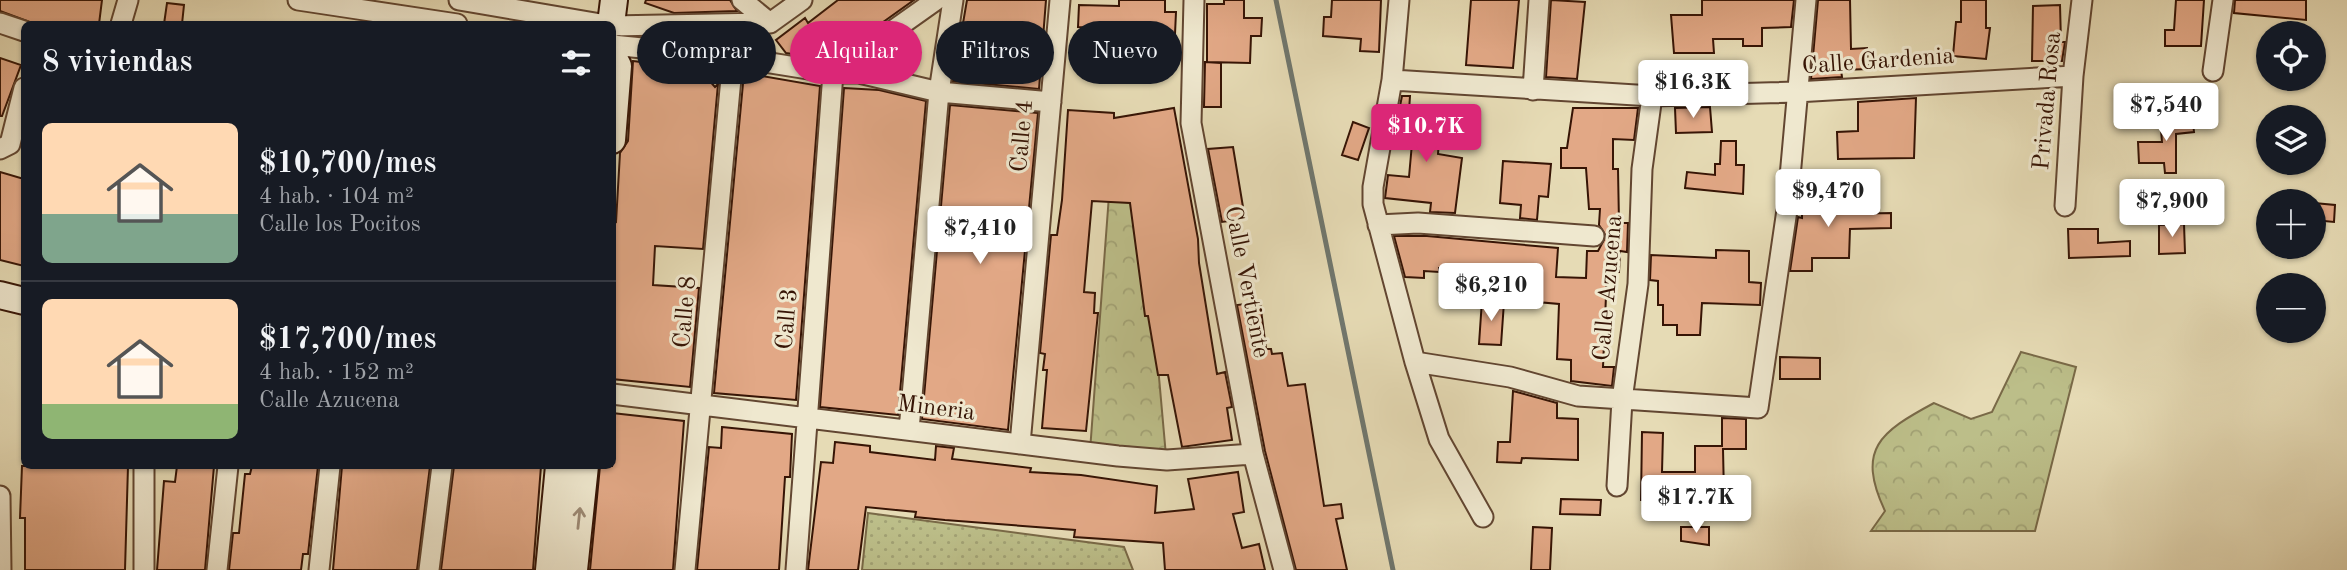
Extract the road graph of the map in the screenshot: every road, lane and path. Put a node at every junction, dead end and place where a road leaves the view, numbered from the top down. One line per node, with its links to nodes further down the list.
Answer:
1 (128, 0): 17 (street)
2 (298, 0): 16 (street)
3 (459, 0): 19 (street)
4 (614, 0): 20 (street)
5 (742, 0): 21 (street)
6 (802, 0): 22 (street)
7 (936, 0): 23 (street)
8 (953, 0): 39 (street)
9 (1060, 0): 43 (street, Calle 4)
10 (1194, 0): 57 (street, Calle Vertiente)
11 (1399, 0): 33 (street)
12 (1539, 0): 37 (street)
13 (1806, 0): 40 (street)
14 (2082, 0): 32 (street, Privada Rosa)
15 (2223, 0): 31 (street)
16 (375, 19): 18 (street)
17 (122, 21)
18 (408, 21)
19 (583, 21)
20 (612, 21)
21 (768, 21)
22 (773, 21)
23 (906, 21)
24 (0, 23): 27 (street)
25 (616, 25): 26 (street)
26 (637, 25)
27 (21, 29)
28 (616, 45): 29 (street)
29 (637, 47)
30 (616, 62): 38 (street)
31 (2213, 71)
32 (2073, 76): 40 (street, Calle Gardenia); 45 (street, Privada Rosa)
33 (1392, 80): 37 (street, Calle Gardenia); 46 (street)
34 (731, 84): 53 (street, Calle 8)
35 (832, 84): 54 (street, Call 3)
36 (905, 84): 39 (street)
37 (1533, 90): 41 (street, Calle Gardenia)
38 (616, 91)
39 (939, 92): 43 (street); 55 (street)
40 (1796, 92): 41 (street, Calle Gardenia); 52 (street)
41 (1652, 96): 52 (street, Calle Azucena)
42 (21, 100): 44 (street)
43 (1051, 102): 56 (street, Calle 4)
44 (0, 149)
45 (2065, 206)
46 (1378, 225): 47 (street); 50 (street)
47 (1594, 236)
48 (0, 295): 49 (street)
49 (21, 300)
50 (1415, 362): 52 (street); 66 (street)
51 (616, 395): 53 (street, Mineria)
52 (1622, 400): 64 (street, Calle Azucena)
53 (702, 406): 54 (street, Mineria); 75 (street, Calle 8)
54 (805, 419): 55 (street, Mineria); 76 (street, Call 3)
55 (909, 430): 56 (street, Mineria)
56 (1020, 444): 57 (street, Mineria)
57 (1254, 454): 77 (street, Calle Vertiente)
58 (144, 469): 69 (street)
59 (228, 469): 70 (street)
60 (330, 469): 71 (street)
61 (442, 469): 72 (street)
62 (559, 469): 73 (street)
63 (585, 469): 74 (street, one-way to 63)
64 (1617, 486)
65 (0, 496): 67 (street)
66 (1483, 517)
67 (0, 537): 68 (street)
68 (1, 570)
69 (144, 570)
70 (217, 570)
71 (319, 570)
72 (429, 570)
73 (549, 570)
74 (574, 570)
75 (685, 570)
76 (796, 570)
77 (1284, 570)

